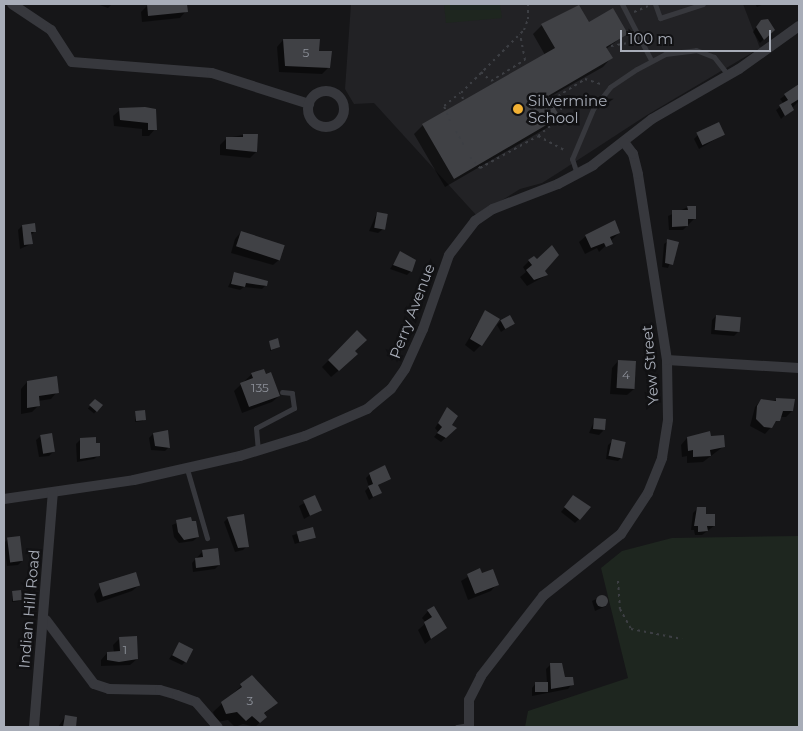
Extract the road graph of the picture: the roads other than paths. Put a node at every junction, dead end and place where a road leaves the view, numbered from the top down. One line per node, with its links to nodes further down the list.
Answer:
1 (12, 4): 8 (street)
2 (622, 4): 6 (lane)
3 (655, 4): 4 (lane)
4 (704, 4)
5 (799, 26): 7 (street, Perry Avenue)
6 (651, 60): 7 (lane); 10 (lane)
7 (728, 76): 9 (street, Perry Avenue)
8 (309, 104)
9 (624, 142): 10 (street, Perry Avenue); 11 (street, Yew Street)
10 (578, 174): 14 (street, Perry Avenue)
11 (667, 360): 12 (street); 20 (street, Yew Street)
12 (799, 368)
13 (282, 392): 14 (lane)
14 (258, 451): 15 (street, Perry Avenue)
15 (187, 469): 16 (street, Perry Avenue); 18 (lane)
16 (54, 494): 17 (street, Perry Avenue); 19 (street, Indian Hill Road)
17 (4, 499)
18 (207, 538)
19 (46, 620): 21 (street, Indian Hill Road); 22 (street)
20 (469, 726): 23 (lane)
21 (34, 727)
22 (218, 727)
23 (457, 727)

